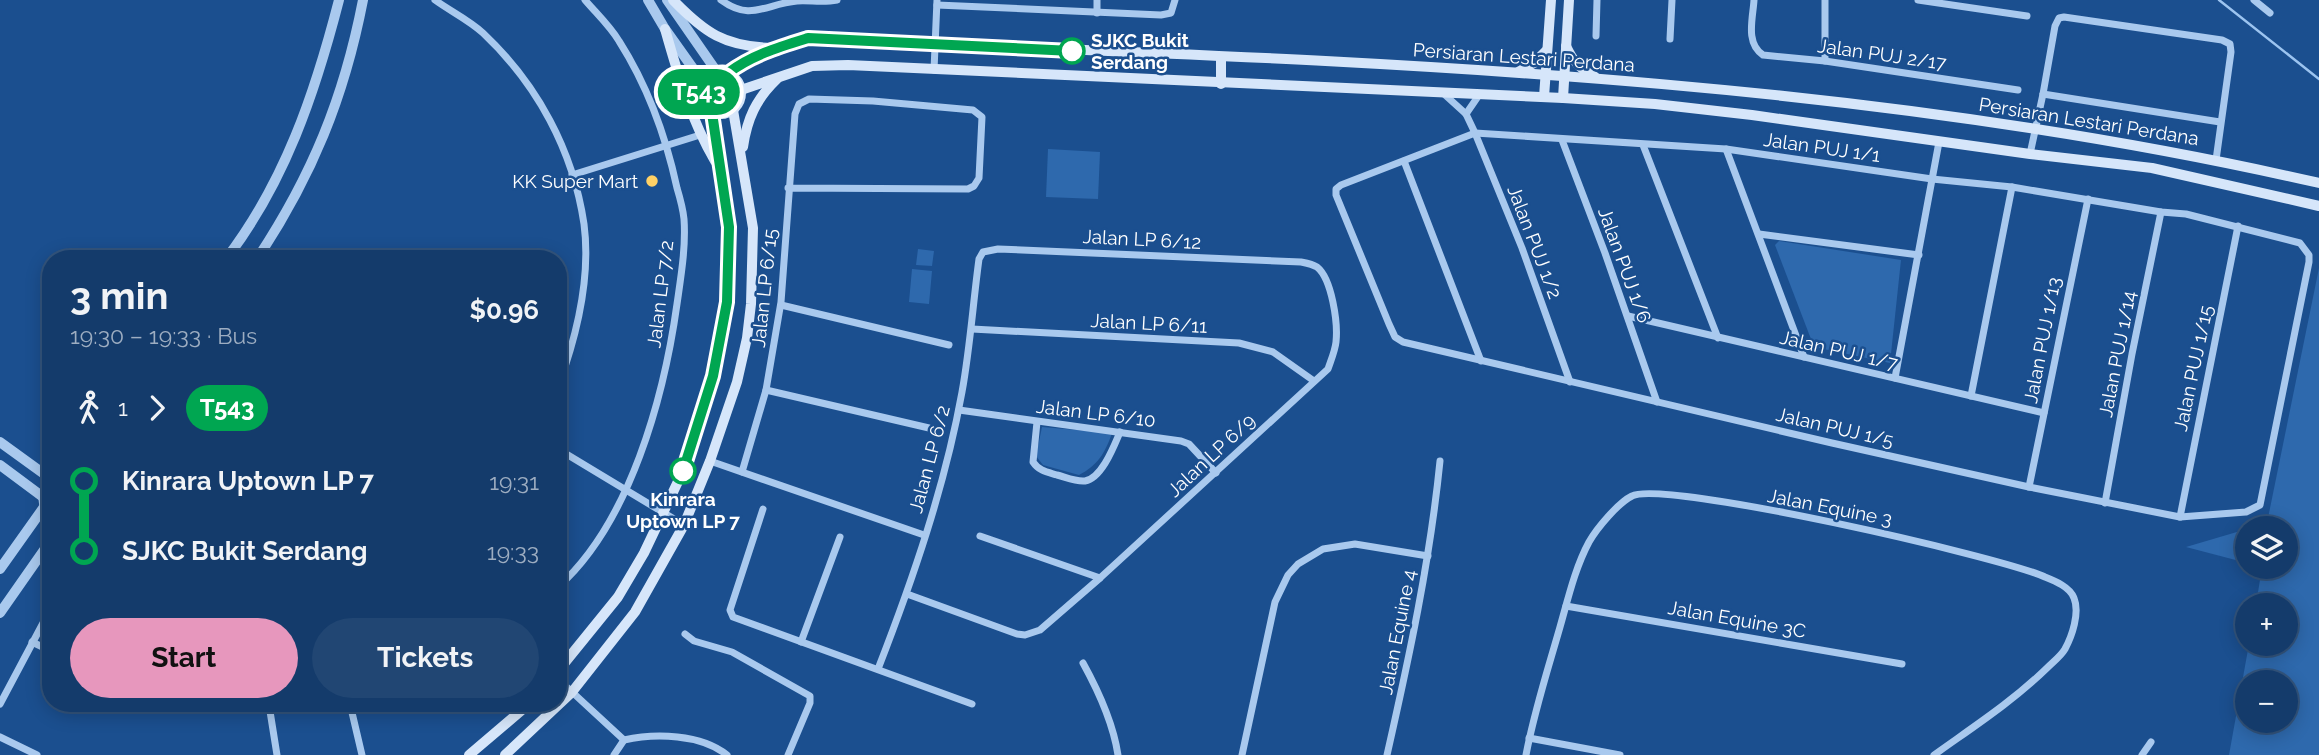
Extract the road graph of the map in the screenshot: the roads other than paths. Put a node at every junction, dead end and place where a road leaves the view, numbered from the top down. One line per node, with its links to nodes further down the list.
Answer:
1 (339, 0): 78 (street)
2 (363, 0): 79 (street)
3 (435, 0): 68 (street)
4 (585, 0): 60 (street, Jalan LP 7/2)
5 (648, 0): 26 (street)
6 (667, 0): 36 (street)
7 (673, 0): 31 (main road)
8 (721, 0): 9 (street)
9 (837, 0)
10 (1019, 0): 22 (street)
11 (1097, 0): 23 (street)
12 (1175, 0): 23 (street)
13 (1551, 0): 32 (main road)
14 (1569, 0): 29 (main road)
15 (1597, 0): 27 (street)
16 (1672, 0): 28 (street)
17 (1754, 0): 34 (street, Jalan PUJ 2/17)
18 (1825, 0): 34 (street)
19 (1918, 0): 25 (street)
20 (2254, 0): 24 (street)
21 (937, 2): 22 (street); 30 (street)
22 (1019, 9): 23 (street)
23 (1097, 13)
24 (2270, 13)
25 (2027, 16)
26 (665, 29): 42 (street); 57 (main road)
27 (1596, 36)
28 (1670, 39)
29 (1565, 43): 40 (main road); 41 (main road)
30 (934, 44): 31 (main road, Persiaran Lestari Perdana); 33 (main road, Persiaran Lestari Perdana); 35 (street)
31 (774, 48): 36 (main road, Persiaran Lestari Perdana)
32 (1546, 51): 37 (main road); 39 (main road)
33 (1221, 58): 37 (main road, Persiaran Lestari Perdana); 43 (main road)
34 (1825, 61): 45 (street, Jalan PUJ 2/17)
35 (934, 71): 38 (main road, Persiaran Lestari Perdana); 43 (main road, Persiaran Lestari Perdana)
36 (723, 72): 42 (main road); 44 (main road)
37 (1515, 73): 39 (main road, Persiaran Lestari Perdana)
38 (783, 74): 44 (main road, Persiaran Lestari Perdana); 64 (main road)
39 (1545, 75): 40 (main road, Persiaran Lestari Perdana); 49 (main road)
40 (1563, 76): 41 (main road, Persiaran Lestari Perdana); 50 (main road)
41 (1601, 79): 55 (main road, Persiaran Lestari Perdana)
42 (702, 81): 52 (main road)
43 (1221, 84): 46 (main road, Persiaran Lestari Perdana)
44 (741, 90): 51 (main road)
45 (2018, 90)
46 (1444, 94): 48 (main road, Persiaran Lestari Perdana); 53 (street, Jalan PUJ 1/2)
47 (2043, 94): 54 (street); 54 (street); 55 (street)
48 (1479, 95): 49 (main road, Persiaran Lestari Perdana); 53 (street)
49 (1544, 97): 50 (main road, Persiaran Lestari Perdana)
50 (1563, 98): 59 (main road, Persiaran Lestari Perdana)
51 (733, 110): 52 (main road); 64 (main road)
52 (712, 113): 67 (main road)
53 (1466, 114): 56 (street, Jalan PUJ 1/2)
54 (2220, 122): 65 (street)
55 (2035, 128): 63 (street); 65 (main road, Persiaran Lestari Perdana)
56 (1475, 133): 58 (street, Jalan PUJ 1/1); 66 (street, Jalan PUJ 1/1); 94 (street, Jalan PUJ 1/2)
57 (700, 135): 60 (street); 67 (main road)
58 (1562, 140): 61 (street, Jalan PUJ 1/1); 84 (street, Jalan PUJ 1/6)
59 (1939, 142): 63 (main road, Persiaran Lestari Perdana); 69 (street)
60 (667, 144): 68 (street); 112 (street, Jalan LP 7/2)
61 (1643, 145): 62 (street, Jalan PUJ 1/1); 87 (street)
62 (1726, 149): 69 (street, Jalan PUJ 1/1); 77 (street)
63 (2030, 154): 74 (main road, Persiaran Lestari Perdana)
64 (742, 157): 105 (main road)
65 (2216, 160): 70 (main road, Persiaran Lestari Perdana)
66 (1404, 161): 86 (street, Jalan PUJ 1/1); 91 (street)
67 (719, 166): 118 (main road)
68 (572, 175): 89 (street)
69 (1932, 179): 71 (street, Jalan PUJ 1/1); 81 (street)
70 (2319, 183)
71 (2012, 187): 73 (street, Jalan PUJ 1/1); 96 (street)
72 (788, 188): 72 (street, Jalan LP 6/15); 83 (street, Jalan LP 6/15)
73 (2088, 199): 75 (street, Jalan PUJ 1/1); 99 (street, Jalan PUJ 1/13)
74 (2319, 206)
75 (2161, 212): 76 (street, Jalan PUJ 1/1); 115 (street, Jalan PUJ 1/14)
76 (2238, 226): 113 (street, Jalan PUJ 1/1); 119 (street, Jalan PUJ 1/15)
77 (1759, 234): 81 (street); 90 (street)
78 (233, 250)
79 (262, 250)
80 (983, 252): 82 (street, Jalan LP 6/12); 85 (street, Jalan LP 6/2)
81 (1919, 255): 92 (street)
82 (1301, 261): 93 (street, Jalan LP 6/9)
83 (781, 305): 88 (street); 95 (street, Jalan LP 6/15)
84 (1628, 316): 87 (street, Jalan PUJ 1/7); 97 (street, Jalan PUJ 1/6)
85 (972, 329): 93 (street, Jalan LP 6/11); 98 (street, Jalan LP 6/2)
86 (1395, 337): 91 (street, Jalan PUJ 1/5)
87 (1718, 338): 90 (street, Jalan PUJ 1/7)
88 (949, 345)
89 (567, 357)
90 (1804, 358): 92 (street, Jalan PUJ 1/7)
91 (1481, 361): 94 (street, Jalan PUJ 1/5)
92 (1895, 378): 96 (street, Jalan PUJ 1/7)
93 (1314, 381): 110 (street, Jalan LP 6/9)
94 (1570, 382): 97 (street, Jalan PUJ 1/5)
95 (766, 390): 101 (street); 109 (street, Jalan LP 6/15)
96 (1971, 396): 99 (street, Jalan PUJ 1/7)
97 (1657, 402): 111 (street, Jalan PUJ 1/5)
98 (959, 410): 100 (street, Jalan LP 6/10); 121 (street, Jalan LP 6/2)
99 (2044, 413): 111 (street, Jalan PUJ 1/13)
100 (1037, 422): 102 (street, Jalan LP 6/10); 102 (street)
101 (929, 428)
102 (1120, 432): 110 (street, Jalan LP 6/10)
103 (0, 442): 108 (street)
104 (567, 455): 112 (street)
105 (710, 461): 109 (street); 120 (main road)
106 (1440, 461): 125 (street)
107 (0, 465): 114 (street)
108 (42, 472)
109 (742, 472): 121 (street)
110 (1216, 472): 127 (street, Jalan LP 6/9)
111 (2029, 487): 115 (street, Jalan PUJ 1/5)
112 (625, 491): 118 (street); 128 (street, Jalan LP 7/2)
113 (2263, 495): 119 (street, Jalan PUJ 1/5)
114 (42, 503)
115 (2105, 503): 119 (street, Jalan PUJ 1/5)
116 (763, 509): 135 (street)
117 (42, 512): 126 (street)
118 (664, 513): 120 (street); 137 (main road)
119 (2180, 517)
120 (684, 525): 142 (main road)
121 (924, 535): 129 (street, Jalan LP 6/2)
122 (980, 536): 127 (street)
123 (840, 537): 135 (street)
124 (42, 553): 131 (street)
125 (1428, 556): 163 (street, Jalan Equine 4); 164 (street, Jalan Equine 4)
126 (0, 569)
127 (1100, 578): 129 (street, Jalan LP 6/9)
128 (567, 579)
129 (907, 594): 140 (street, Jalan LP 6/2)
130 (1566, 606): 139 (street, Jalan Equine 3C); 151 (street, Jalan Equine 3); 167 (street, Jalan Equine 3)
131 (0, 613)
132 (42, 624): 134 (street)
133 (685, 634): 161 (street)
134 (32, 642): 136 (street); 144 (street)
135 (801, 642): 140 (street)
136 (42, 647)
137 (567, 660)
138 (1083, 663): 162 (street)
139 (1902, 664)
140 (878, 669): 145 (street)
141 (567, 687): 142 (street)
142 (572, 692): 143 (main road); 152 (street)
143 (567, 697)
144 (0, 704)
145 (972, 704)
146 (271, 712): 155 (street)
147 (352, 712): 156 (street)
148 (520, 712): 157 (main road)
149 (551, 712): 158 (main road)
150 (0, 737): 154 (street)
151 (1530, 738): 165 (street, Jalan Equine 3); 166 (street)
152 (624, 740): 159 (street); 160 (street)
153 (2151, 742): 168 (street)
154 (37, 755)
155 (277, 755)
156 (362, 755)
157 (469, 755)
158 (505, 755)
159 (614, 755)
160 (727, 755)
161 (788, 755)
162 (1118, 755)
163 (1242, 755)
164 (1387, 755)
165 (1527, 755)
166 (1620, 755)
167 (1934, 755)
168 (2142, 755)

